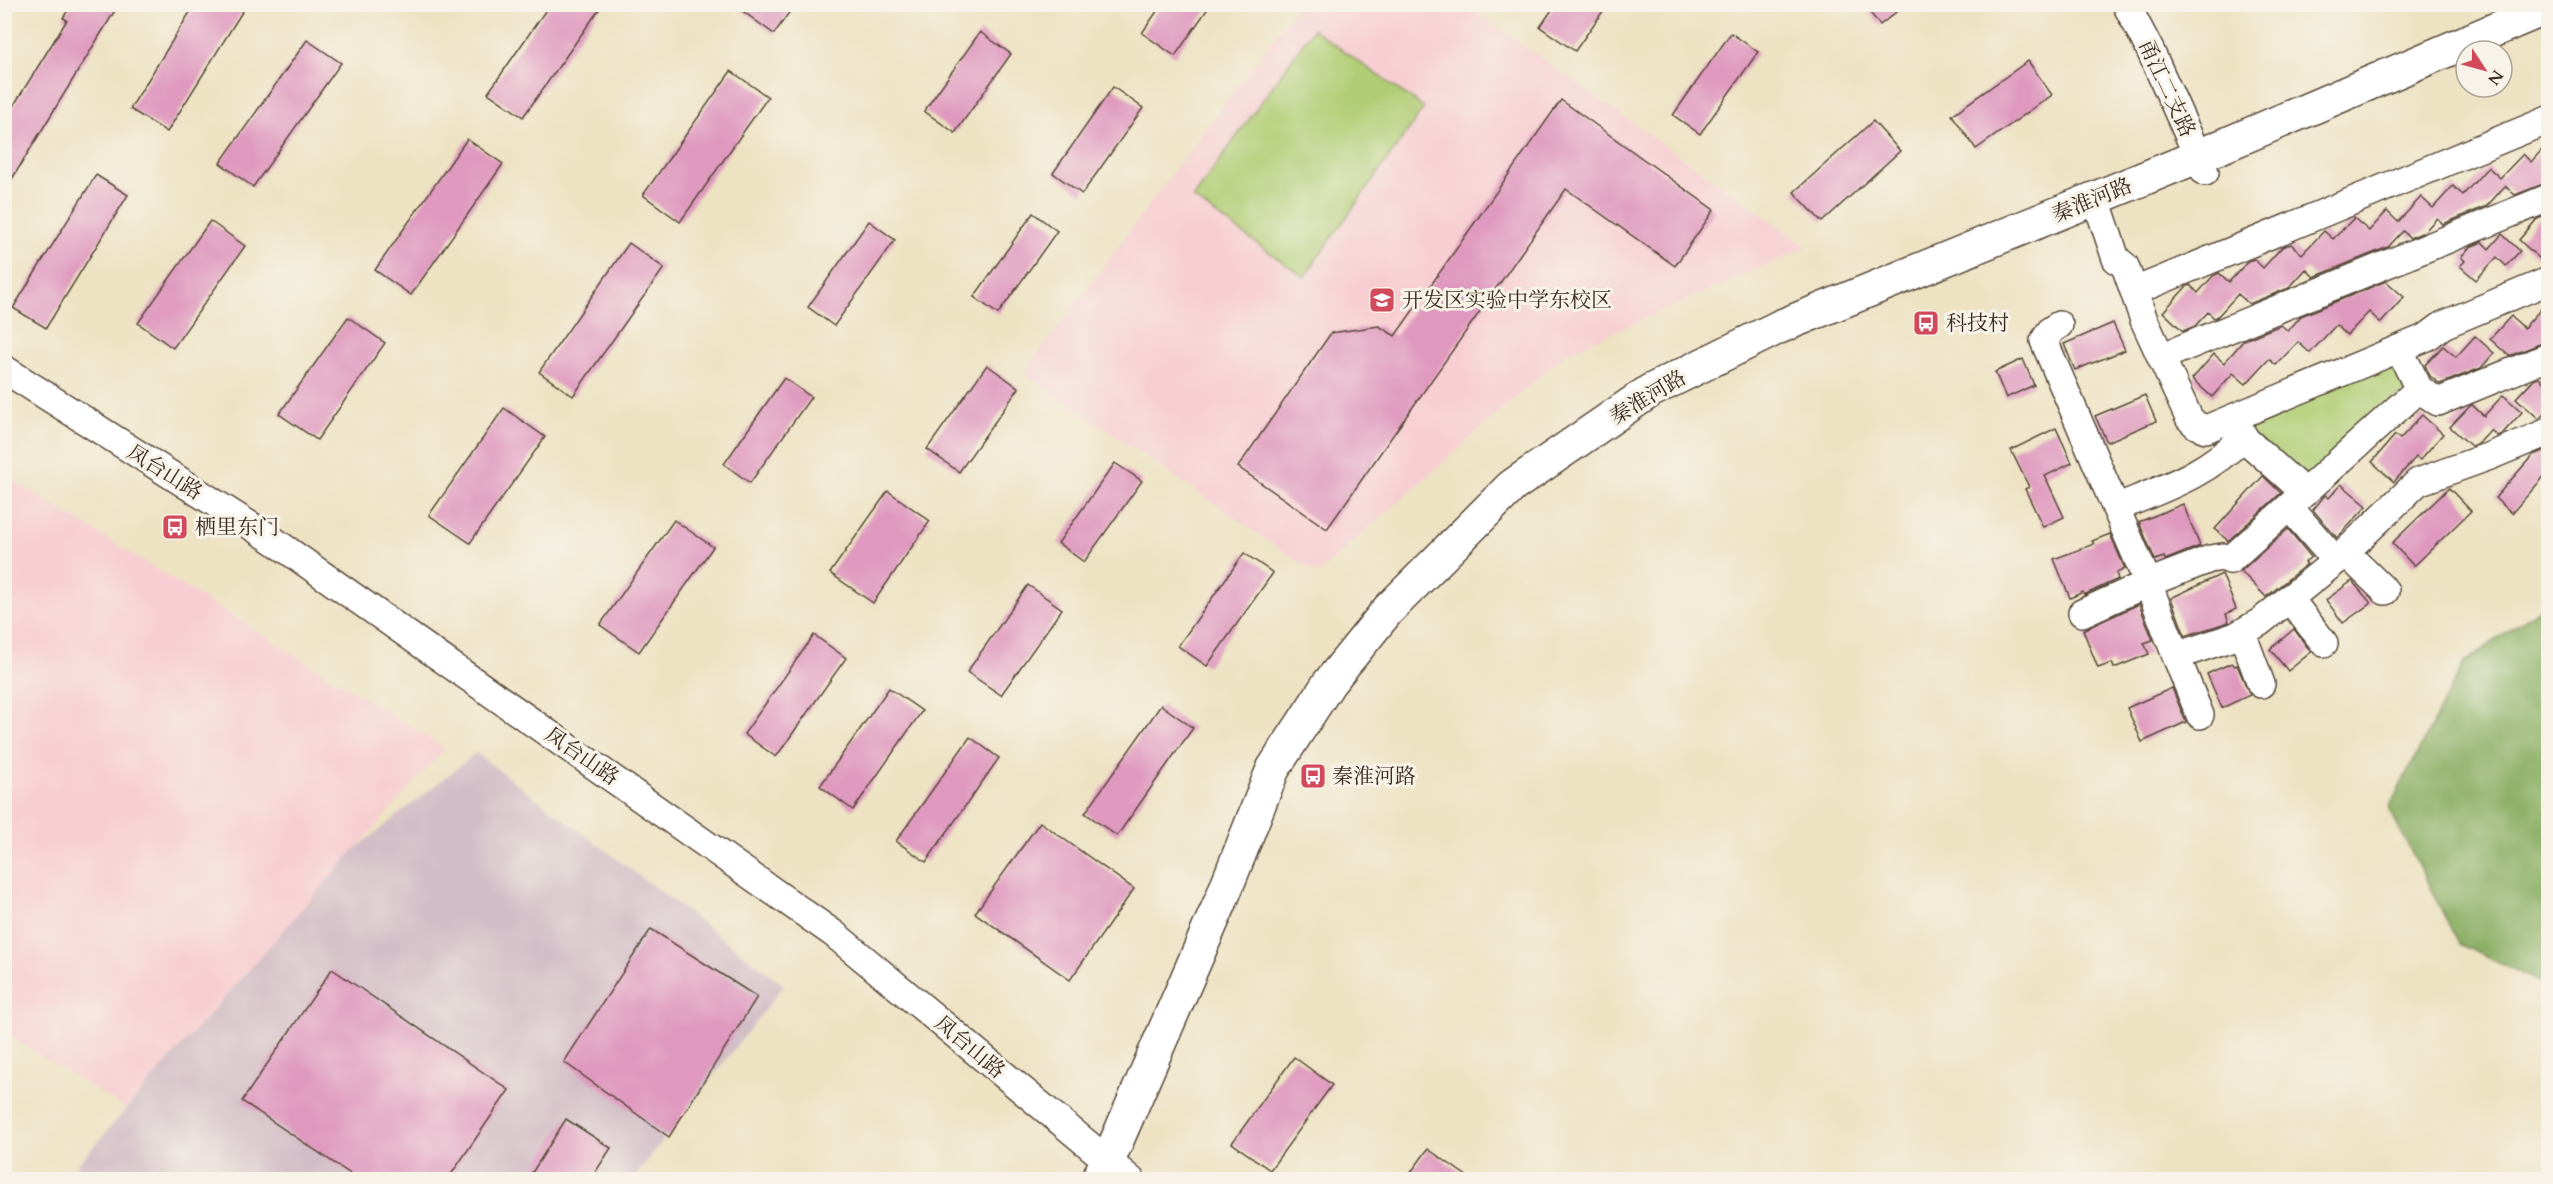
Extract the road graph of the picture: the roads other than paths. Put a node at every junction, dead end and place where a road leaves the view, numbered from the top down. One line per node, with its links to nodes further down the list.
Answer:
1 (2126, 4): 7 (street, 甬江二支路)
2 (2548, 7): 7 (main road, 秦淮河路)
3 (2548, 25): 4 (main road)
4 (2514, 40)
5 (2454, 65): 7 (main road, 秦淮河路)
6 (2548, 120): 11 (street)
7 (2202, 164): 9 (main road, 秦淮河路); 33 (main road, 秦淮河路)
8 (2548, 198): 14 (street)
9 (2101, 214): 11 (street); 33 (main road, 秦淮河路)
10 (2548, 281): 13 (street)
11 (2135, 291): 14 (street)
12 (2059, 325): 22 (street)
13 (2399, 349): 18 (street); 19 (street)
14 (2161, 357): 19 (street)
15 (2548, 357): 18 (street)
16 (4, 369): 33 (street, 凤台山路)
17 (4, 391): 33 (street, 凤台山路)
18 (2429, 396): 21 (street)
19 (2239, 428): 21 (street); 22 (street)
20 (2548, 432): 23 (street)
21 (2297, 500): 23 (street); 24 (street)
22 (2116, 508): 24 (street)
23 (2341, 557): 25 (street); 26 (street)
24 (2148, 583): 27 (street); 30 (street)
25 (2385, 591)
26 (2289, 598): 28 (street); 29 (street)
27 (2082, 613)
28 (2242, 633): 30 (street); 31 (street)
29 (2325, 643)
30 (2176, 656): 32 (street)
31 (2261, 684)
32 (2200, 715)
33 (1112, 1175)

